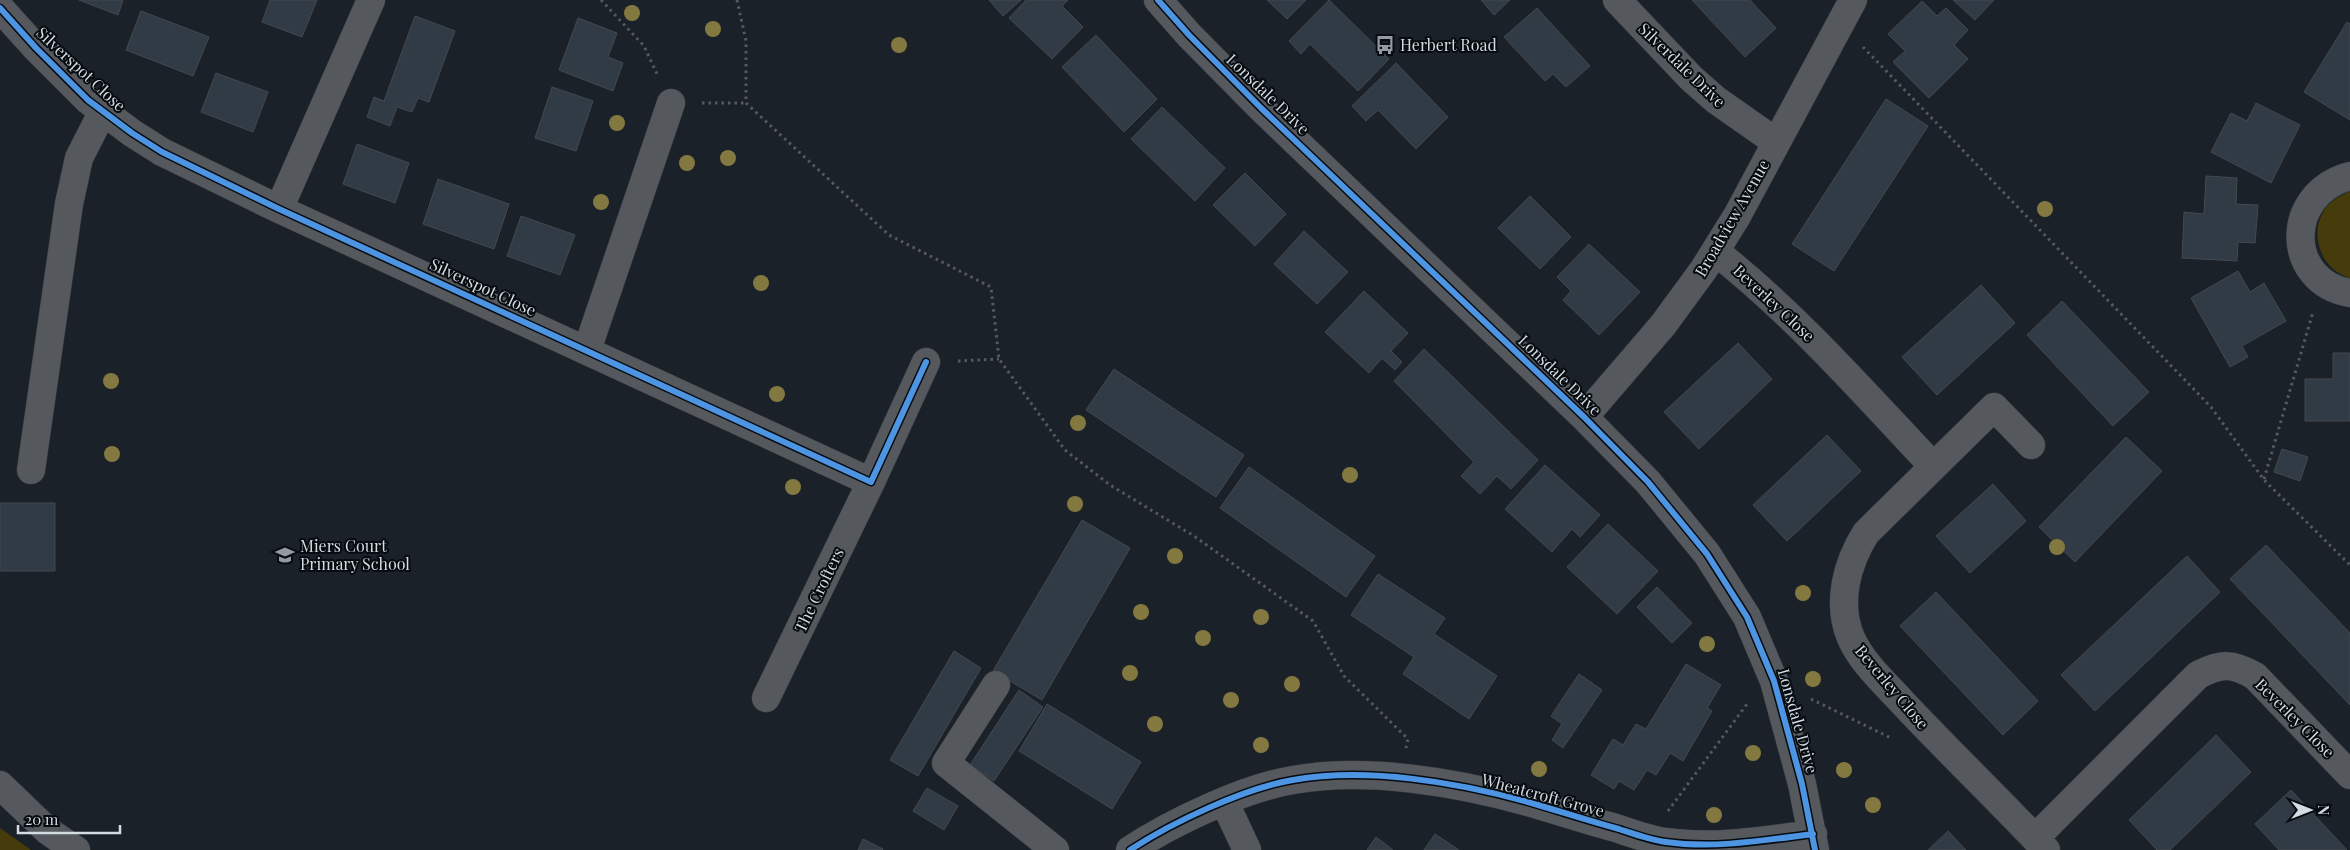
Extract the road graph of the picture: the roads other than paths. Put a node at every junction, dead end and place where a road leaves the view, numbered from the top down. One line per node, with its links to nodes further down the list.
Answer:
1 (371, 0): 10 (street)
2 (1158, 0): 15 (street, Lonsdale Drive)
3 (1617, 0): 8 (street, Silverdale Drive)
4 (1853, 0): 8 (street, Broadview Avenue)
5 (0, 8): 7 (street, Silverspot Close)
6 (671, 103): 13 (street)
7 (102, 111): 10 (street, Silverspot Close); 18 (street)
8 (1776, 142): 11 (street, Broadview Avenue)
9 (2350, 176): 12 (street)
10 (279, 209): 13 (street, Silverspot Close)
11 (1716, 252): 15 (street, Broadview Avenue); 17 (street, Beverley Close)
12 (2350, 293)
13 (587, 350): 19 (street, Silverspot Close)
14 (926, 362): 19 (street)
15 (1584, 417): 25 (street, Lonsdale Drive)
16 (2032, 445): 17 (street, Beverley Close)
17 (1933, 466): 26 (street, Beverley Close)
18 (31, 470)
19 (871, 482): 21 (street, The Crofters)
20 (996, 685): 28 (street)
21 (766, 698)
22 (2350, 775): 26 (street, Beverley Close)
23 (0, 785): 27 (street)
24 (1225, 803): 25 (street, Wheatcroft Grove); 29 (street, Wheatcroft Grove); 30 (street)
25 (1814, 842)
26 (2041, 844)
27 (76, 850)
28 (1055, 850)
29 (1130, 850)
30 (1247, 850)

